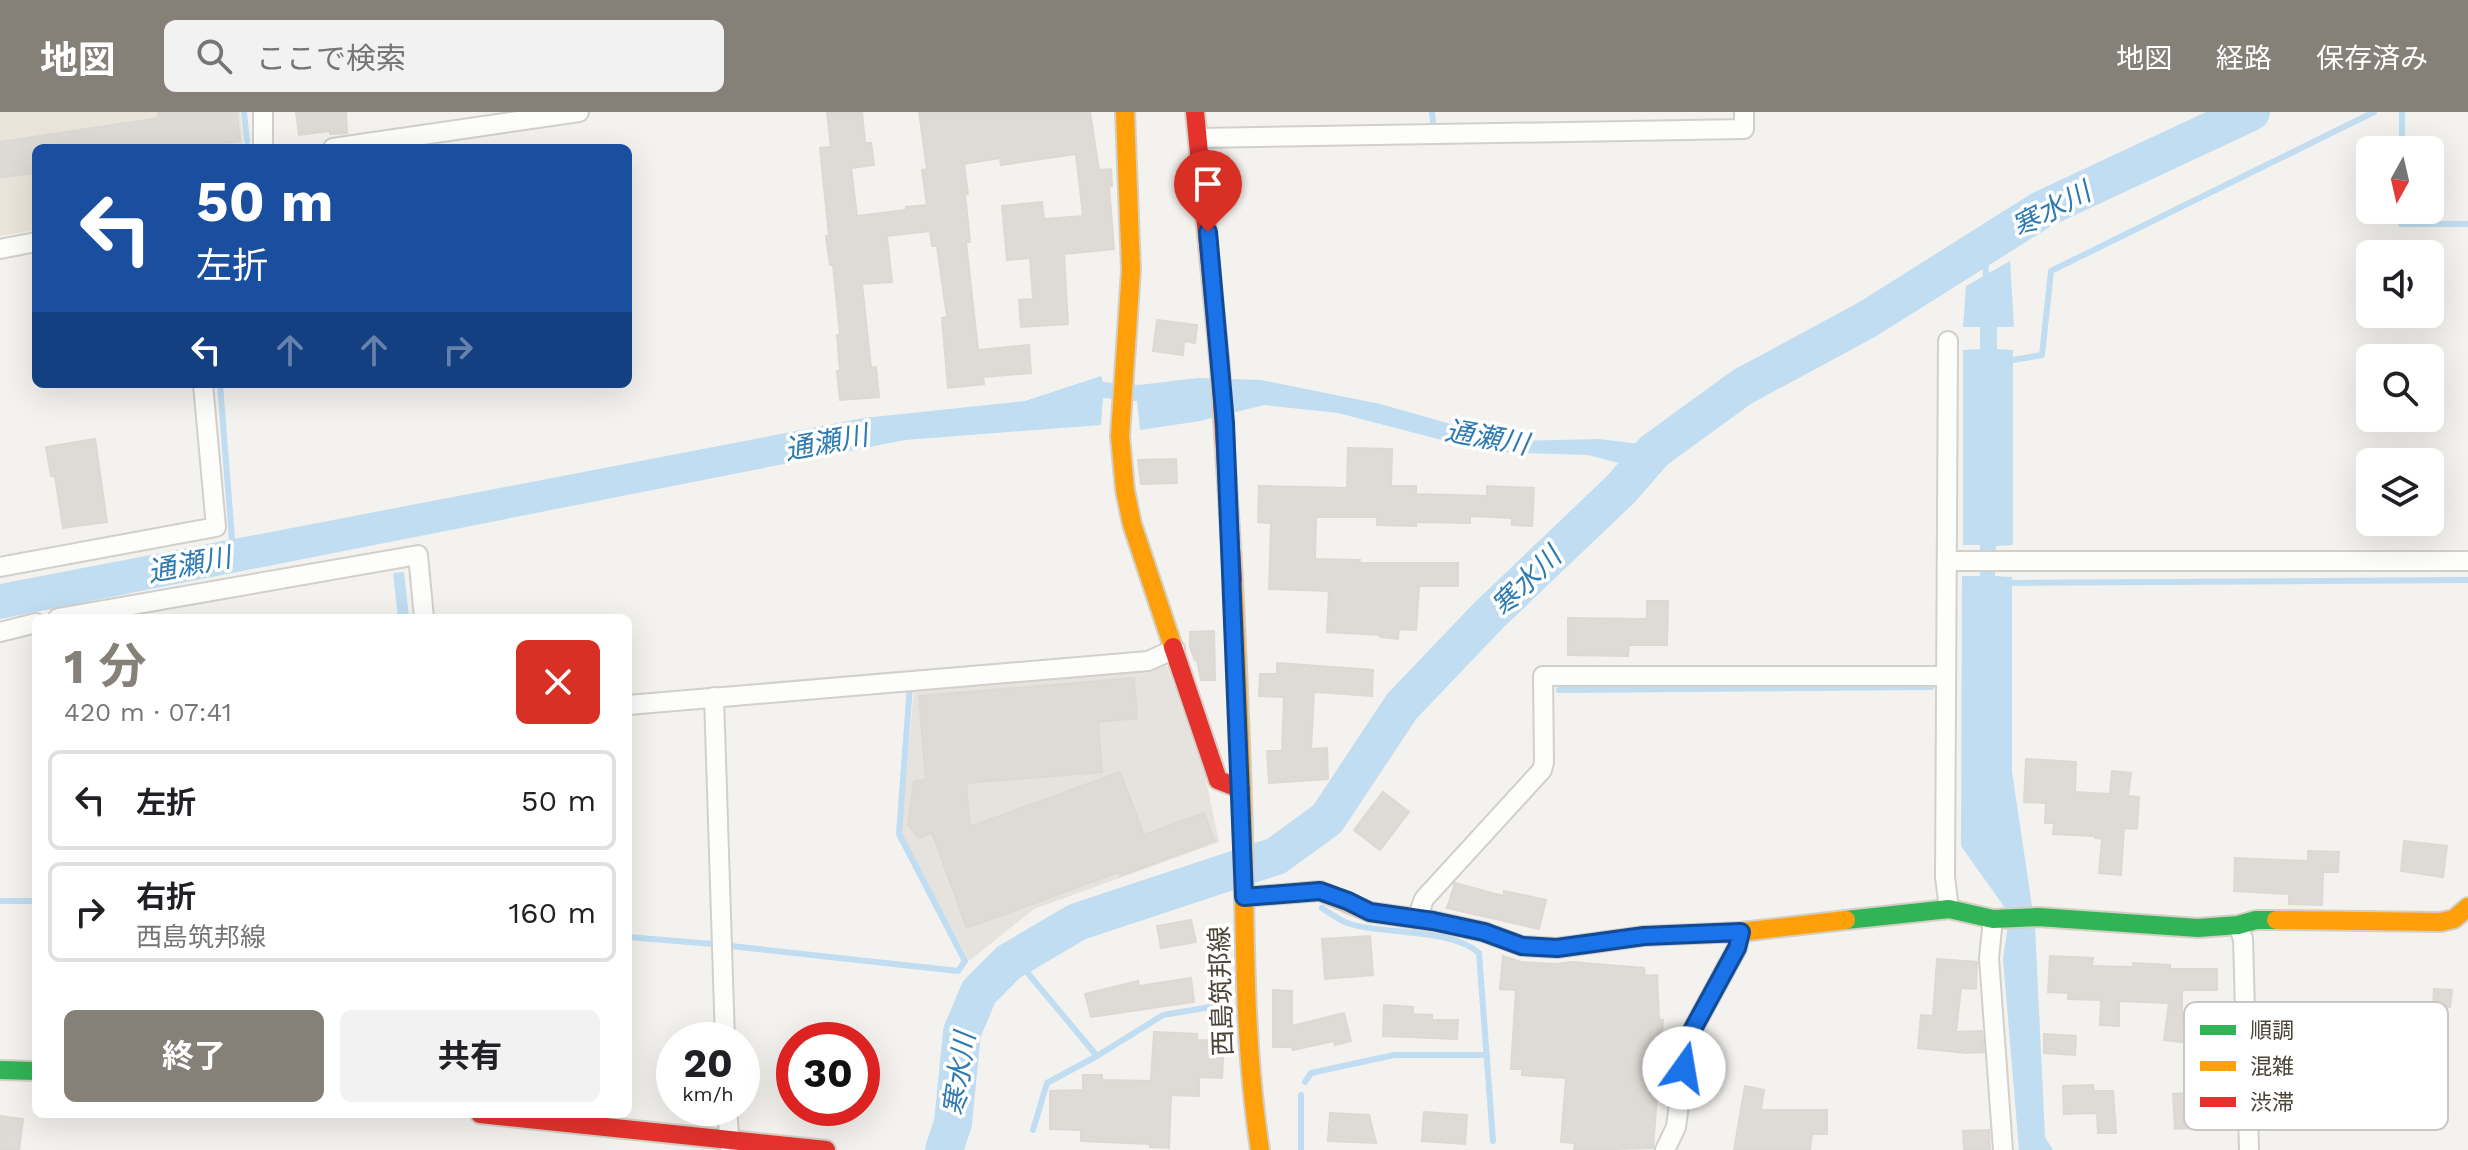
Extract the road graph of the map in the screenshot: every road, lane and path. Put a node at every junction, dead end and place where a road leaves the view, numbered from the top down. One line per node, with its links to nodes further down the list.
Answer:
1 (263, 112): 7 (street)
2 (579, 112): 8 (street)
3 (1125, 112): 20 (main road)
4 (1195, 112): 6 (main road, 西島筑邦線)
5 (1744, 112): 6 (street)
6 (1199, 138): 24 (main road, 西島筑邦線)
7 (263, 144)
8 (360, 144)
9 (32, 243): 10 (street)
10 (0, 249)
11 (1948, 341): 13 (street)
12 (203, 388): 15 (street)
13 (1947, 561): 14 (street); 21 (street)
14 (2468, 561)
15 (0, 567)
16 (81, 614): 17 (street)
17 (424, 614)
18 (32, 624): 19 (street)
19 (0, 632)
20 (1175, 649): 22 (street); 24 (main road)
21 (1946, 676): 27 (street); 28 (street)
22 (714, 697): 23 (street); 33 (street)
23 (632, 705)
24 (1241, 789): 25 (main road, 西島筑邦線)
25 (1244, 897): 28 (main road); 40 (main road, 西島筑邦線)
26 (2468, 907): 30 (main road)
27 (1949, 909): 29 (main road); 31 (main road)
28 (1417, 919): 31 (main road)
29 (1997, 919): 30 (main road); 42 (street)
30 (2238, 925): 32 (street)
31 (1741, 932): 41 (street)
32 (2245, 1002)
33 (724, 1022)
34 (0, 1070): 35 (main road)
35 (32, 1071)
36 (512, 1118): 38 (main road)
37 (2248, 1130): 43 (street)
38 (729, 1145): 39 (main road)
39 (826, 1150)
40 (1260, 1150)
41 (1665, 1150)
42 (2003, 1150)
43 (2249, 1150)

